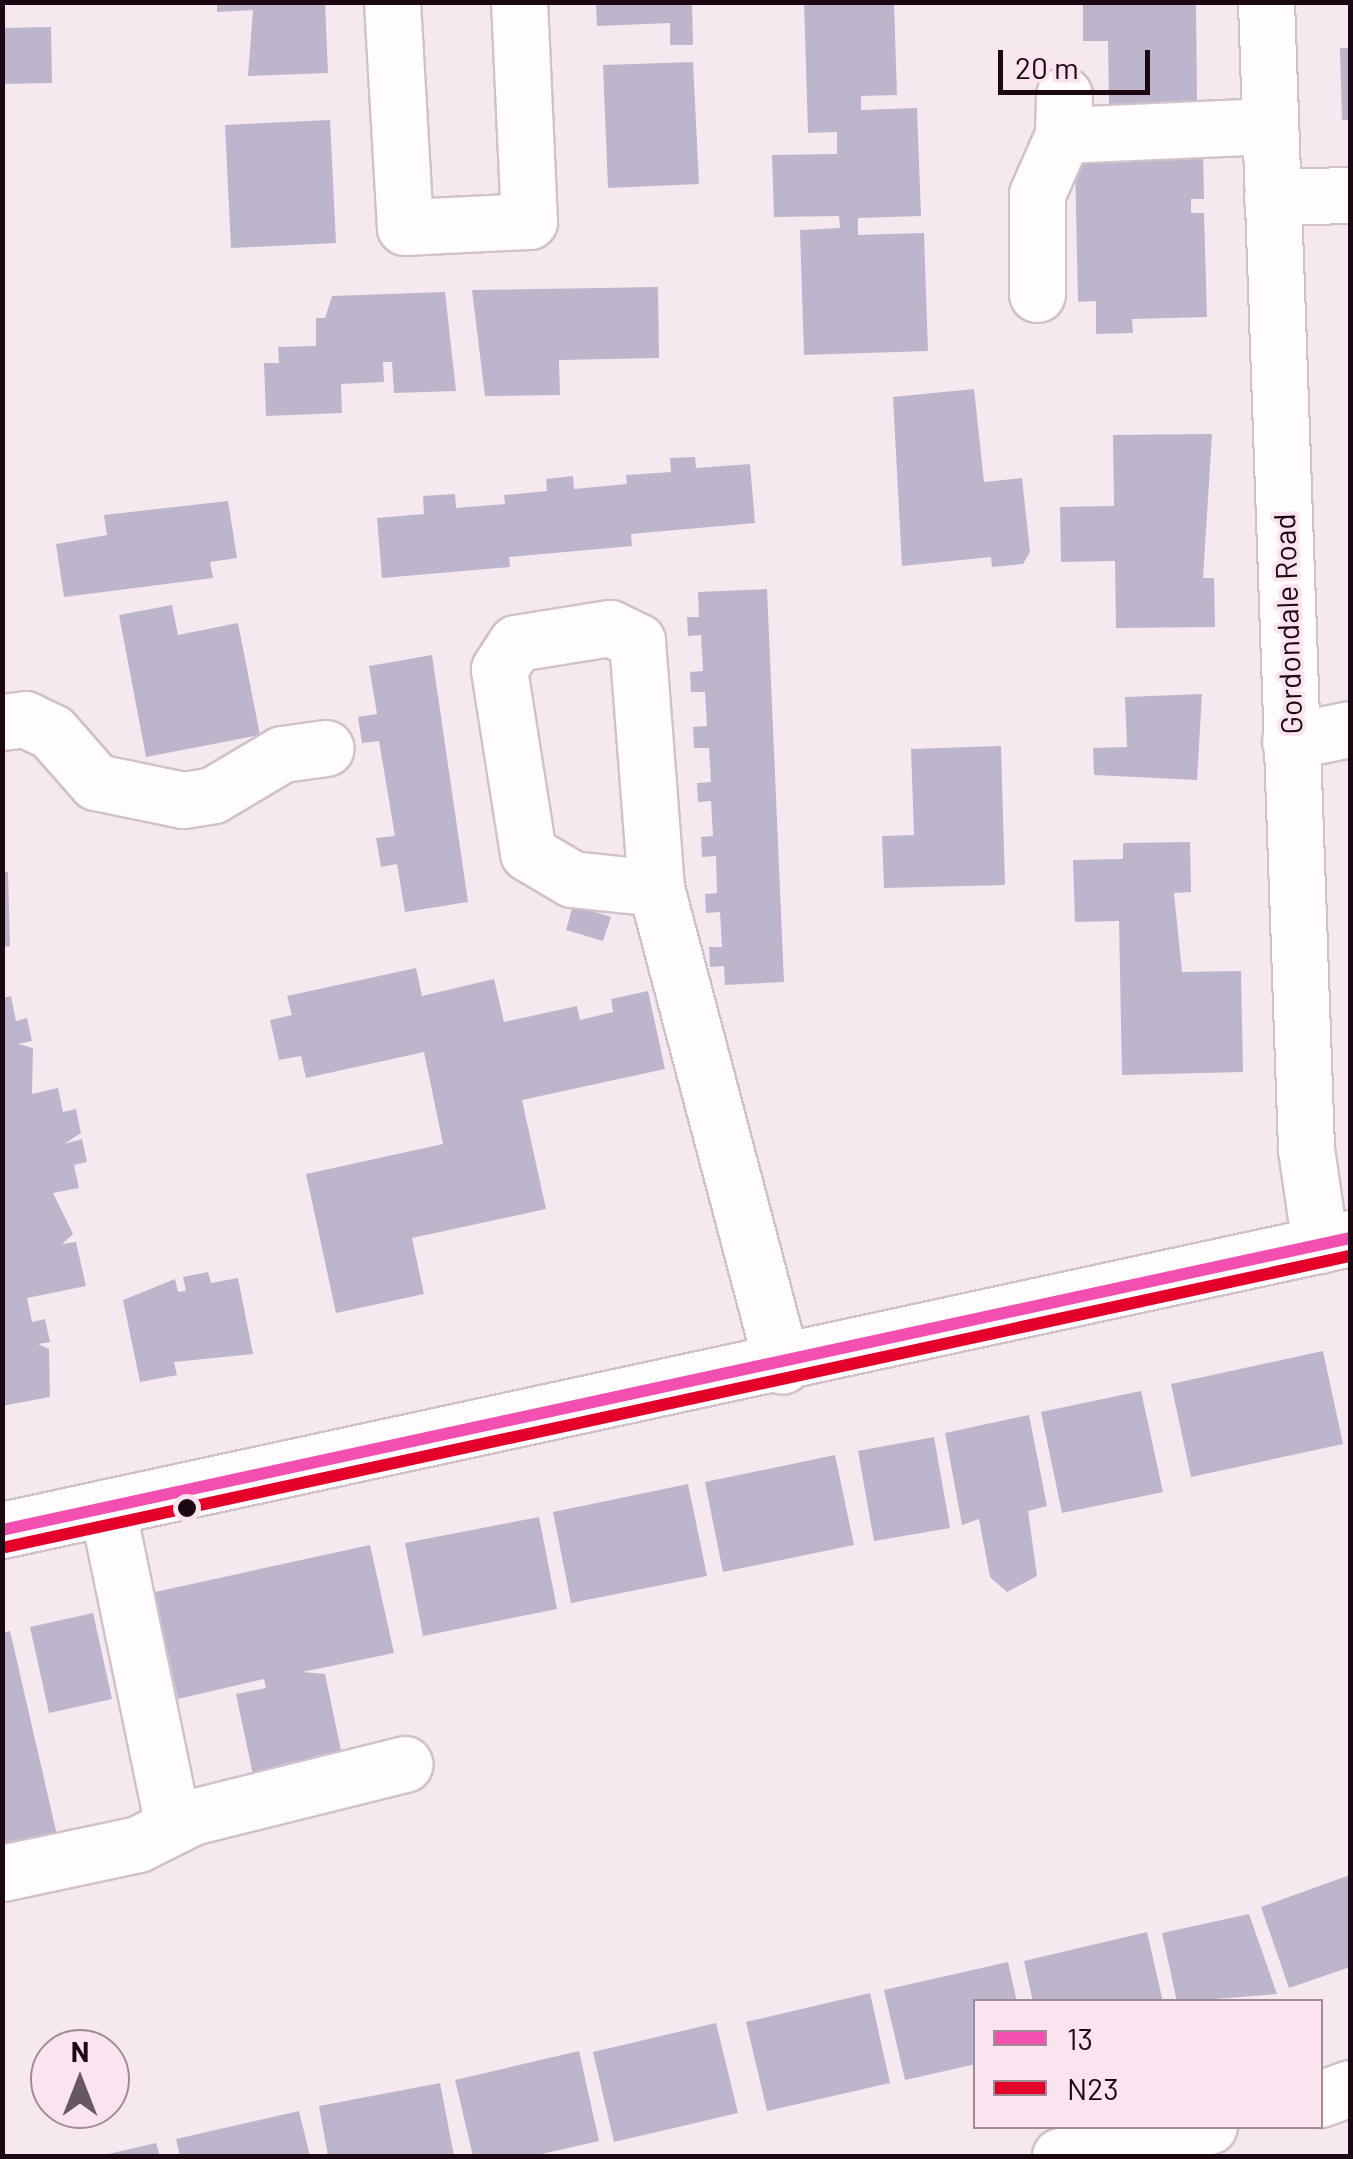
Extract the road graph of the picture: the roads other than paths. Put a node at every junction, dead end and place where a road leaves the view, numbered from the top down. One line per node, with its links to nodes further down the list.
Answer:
1 (392, 2): 2 (street)
2 (519, 2)
3 (1266, 2): 4 (street, Gordondale Road)
4 (1270, 126): 6 (street, Gordondale Road); 7 (street)
5 (1350, 195): 6 (street)
6 (1272, 197): 10 (street, Gordondale Road)
7 (1038, 294)
8 (2, 722): 11 (street)
9 (1350, 729): 10 (street)
10 (1290, 741): 13 (street, Gordondale Road)
11 (326, 748)
12 (656, 888): 12 (street); 14 (street)
13 (1335, 1241): 14 (street)
14 (782, 1366): 15 (street)
15 (107, 1507): 16 (street); 18 (street)
16 (2, 1530)
17 (404, 1764): 18 (street)
18 (174, 1826): 19 (street)
19 (2, 1873)
20 (1350, 2088): 21 (street)
21 (1323, 2098)
22 (1194, 2129): 23 (street)
23 (1060, 2156)

